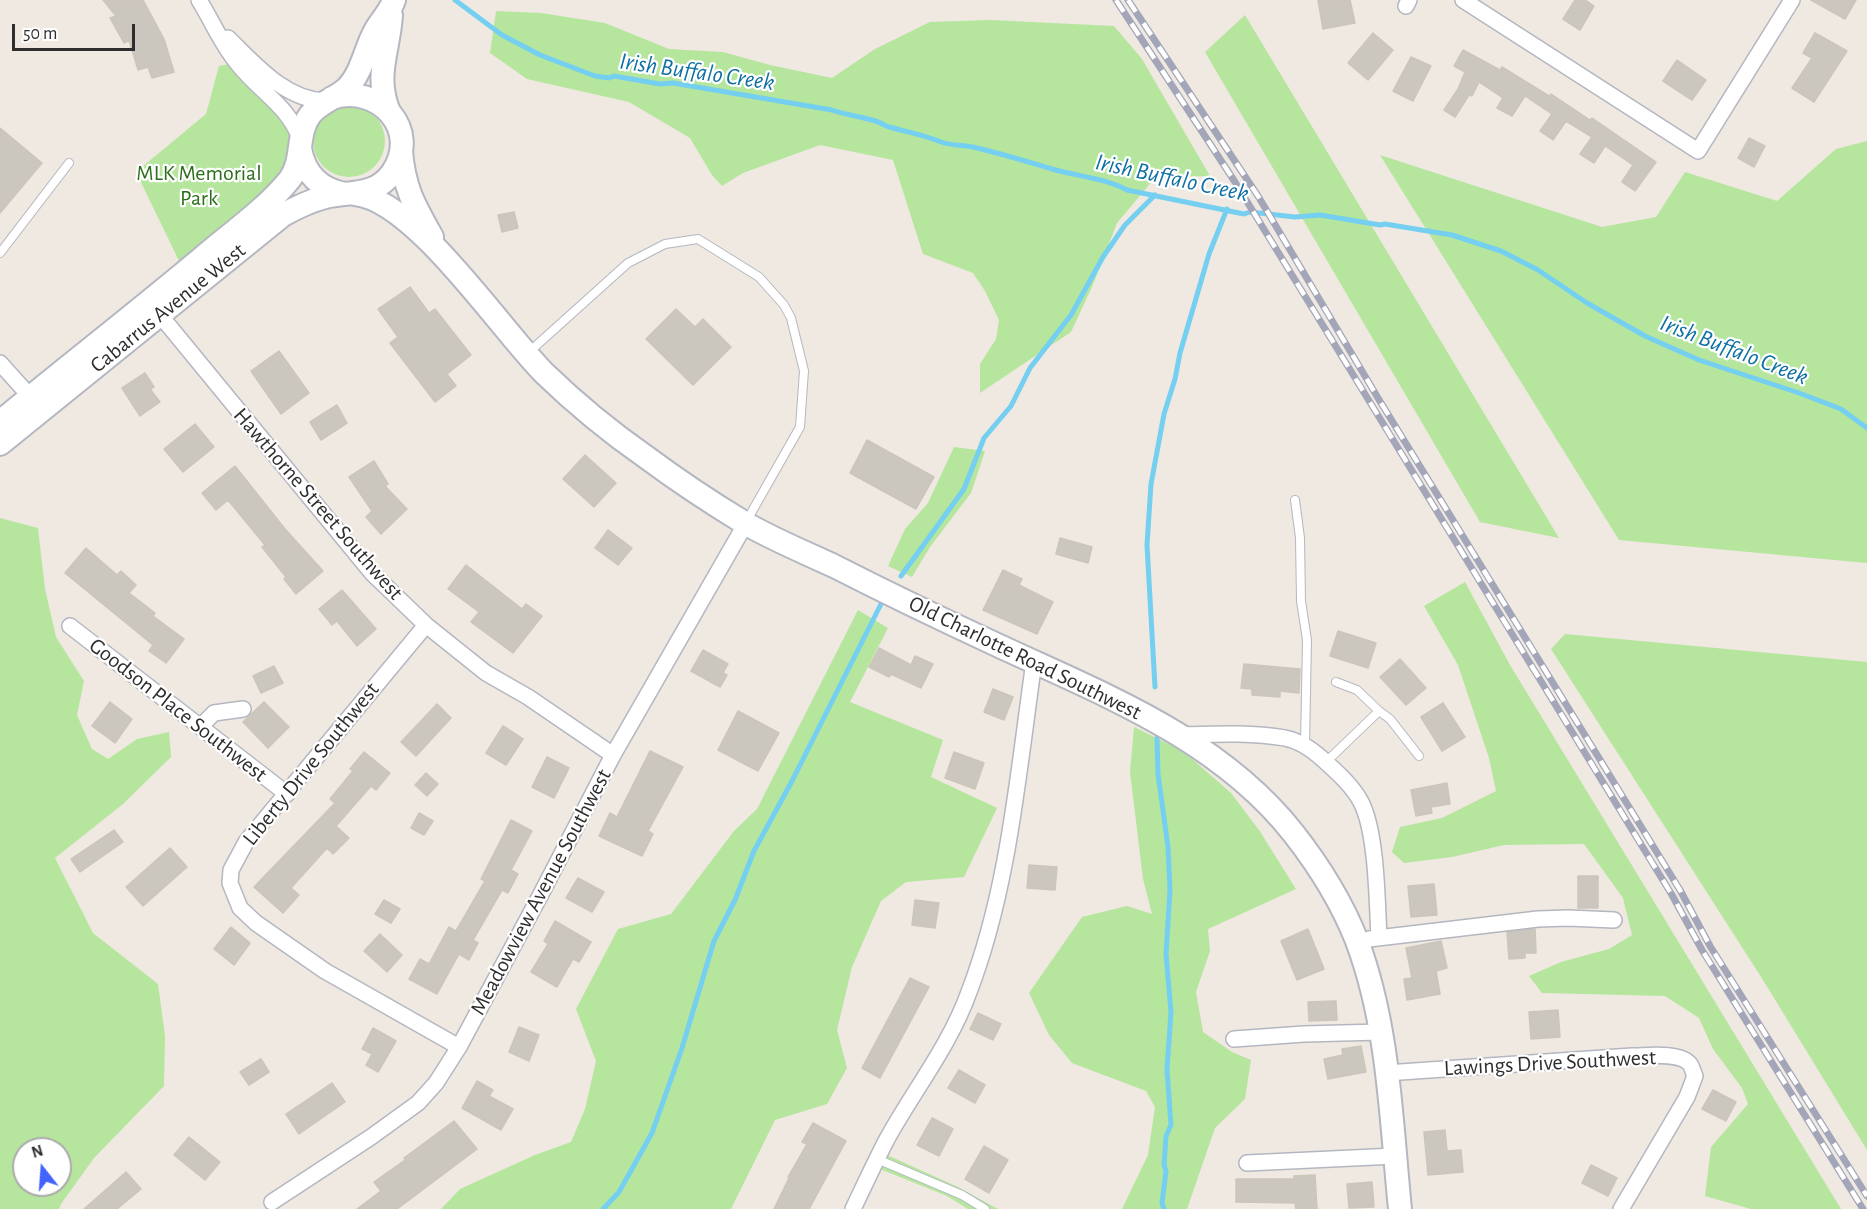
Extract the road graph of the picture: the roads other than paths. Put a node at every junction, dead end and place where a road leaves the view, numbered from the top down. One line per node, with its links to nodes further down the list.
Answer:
1 (198, 0): 5 (street)
2 (1463, 0): 3 (street)
3 (1792, 0)
4 (392, 4): 6 (street, Cabarrus Avenue West); 7 (street, Cabarrus Avenue West)
5 (216, 28): 6 (street); 9 (street)
6 (328, 99): 7 (street); 9 (street, Cabarrus Avenue West)
7 (389, 112): 8 (street, Cabarrus Avenue West)
8 (401, 141): 11 (street, Cabarrus Avenue West); 12 (street, Old Charlotte Road Southwest)
9 (300, 144): 11 (street); 17 (street, Cabarrus Avenue West)
10 (69, 163): 13 (lane)
11 (351, 194): 12 (street, Old Charlotte Road Southwest); 14 (street, Cabarrus Avenue West)
12 (440, 251): 15 (street, Old Charlotte Road Southwest)
13 (0, 253)
14 (160, 315): 17 (street, Cabarrus Avenue West); 22 (street, Hawthorne Street Southwest)
15 (527, 354): 21 (street, Old Charlotte Road Southwest); 21 (lane)
16 (0, 363): 17 (street)
17 (37, 404): 18 (street, Cabarrus Avenue West); 19 (street, Cabarrus Avenue West)
18 (0, 422)
19 (0, 444)
20 (1294, 500): 30 (lane)
21 (746, 523): 24 (street, Old Charlotte Road Southwest); 31 (street, Meadowview Avenue Southwest)
22 (426, 625): 31 (street, Hawthorne Street Southwest); 34 (street, Liberty Drive Southwest)
23 (70, 626): 28 (street, Goodson Place Southwest)
24 (1034, 662): 29 (street, Old Charlotte Road Southwest); 42 (street)
25 (1336, 682): 27 (lane)
26 (243, 709): 28 (street)
27 (1379, 711): 32 (lane); 33 (lane)
28 (201, 726): 34 (street, Goodson Place Southwest)
29 (1179, 735): 30 (street); 36 (street, Old Charlotte Road Southwest)
30 (1305, 745): 33 (street)
31 (613, 754): 39 (street, Meadowview Avenue Southwest)
32 (1419, 756)
33 (1326, 762): 36 (street)
34 (287, 794): 39 (street, Liberty Drive Southwest)
35 (1614, 920): 36 (street)
36 (1368, 940): 37 (street, Old Charlotte Road Southwest)
37 (1381, 1032): 38 (street); 40 (street, Old Charlotte Road Southwest)
38 (1234, 1039)
39 (459, 1047): 44 (street, Meadowview Avenue Southwest)
40 (1386, 1072): 41 (street, Old Charlotte Road Southwest); 48 (street, Lawings Drive Southwest)
41 (1395, 1156): 43 (street); 47 (street, Old Charlotte Road Southwest)
42 (877, 1159): 45 (street); 46 (lane)
43 (1247, 1163)
44 (272, 1202)
45 (853, 1209)
46 (985, 1209)
47 (1400, 1209)
48 (1621, 1209)

